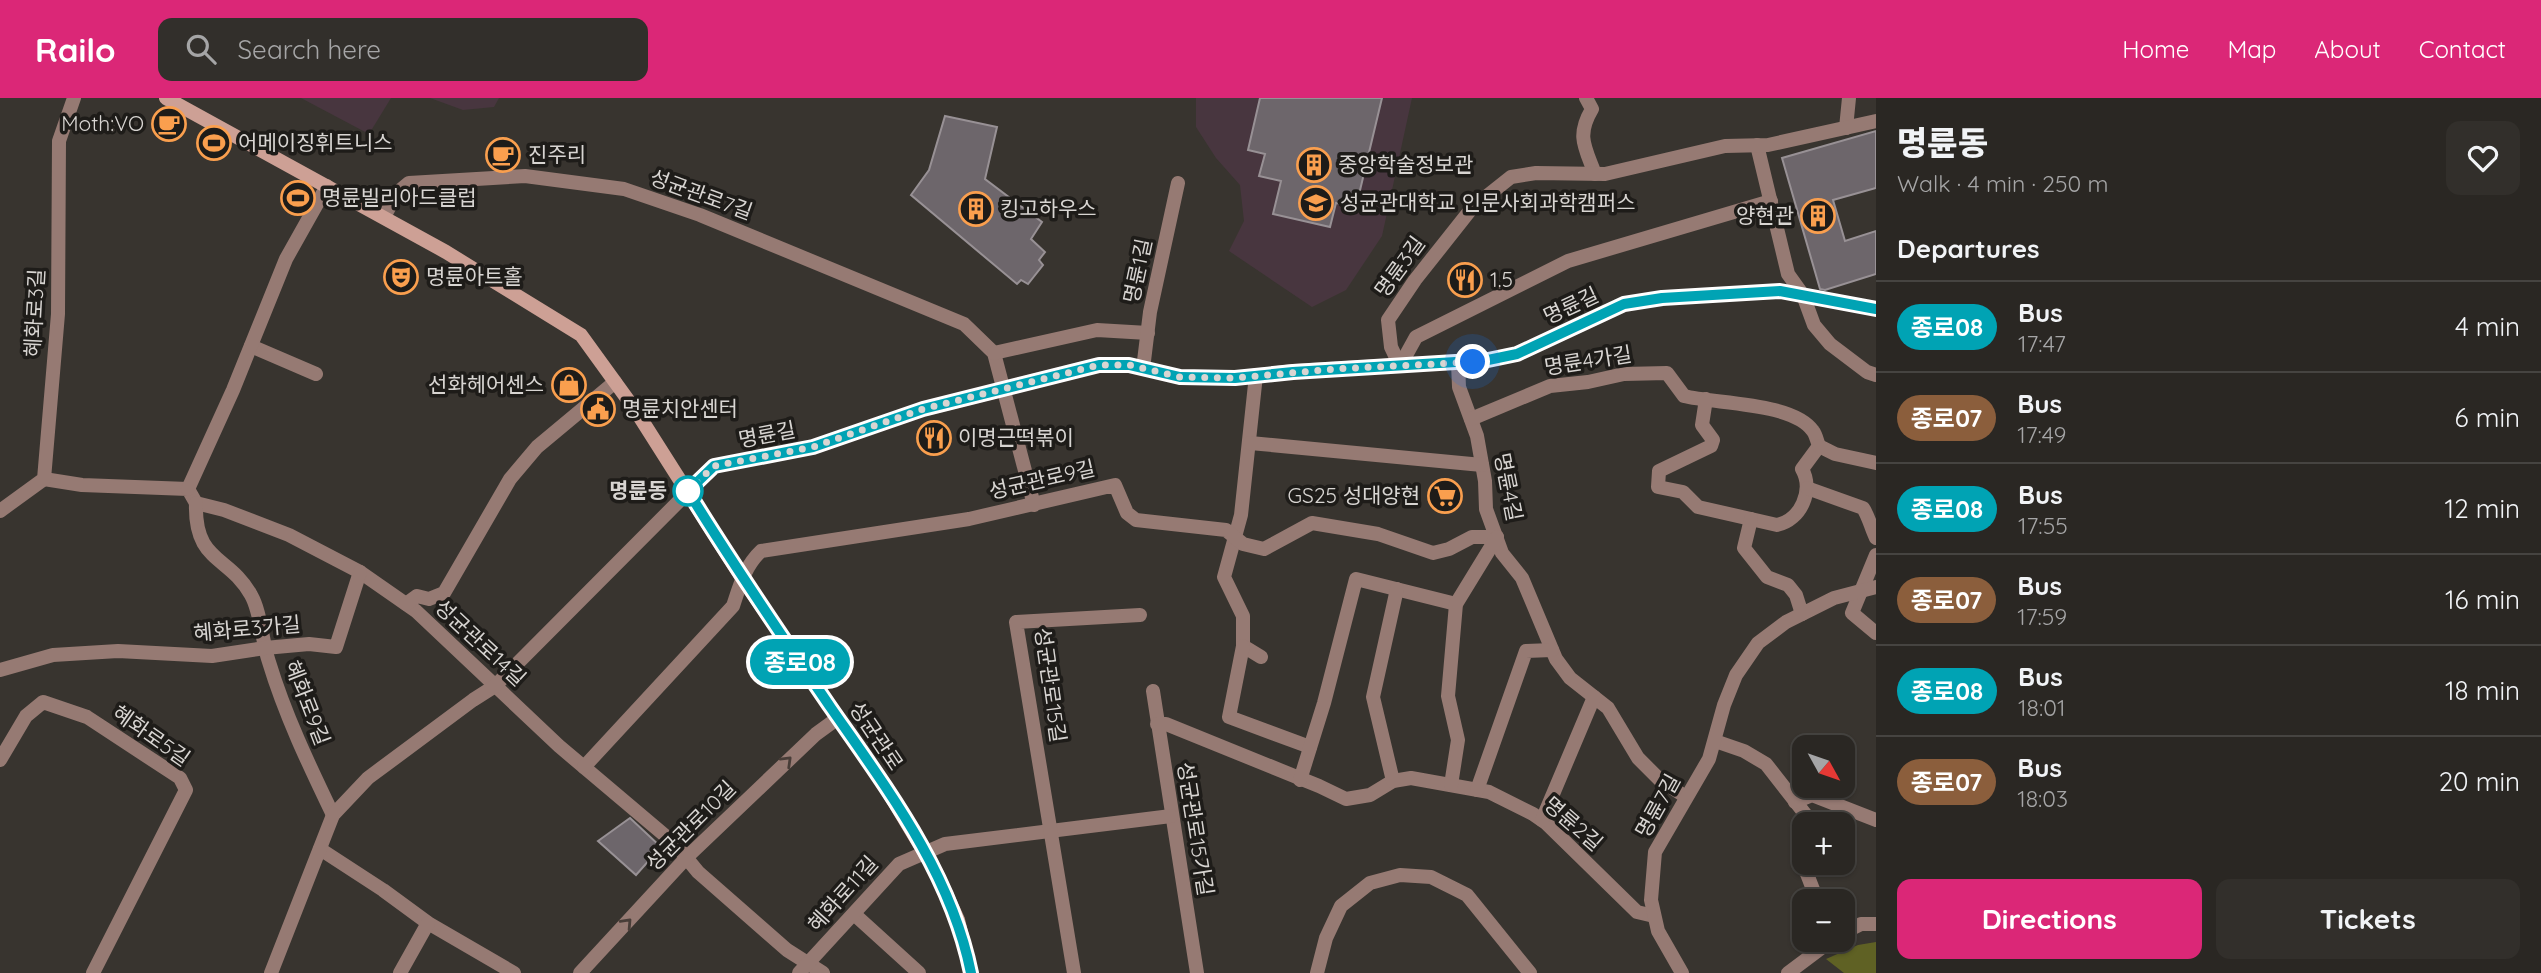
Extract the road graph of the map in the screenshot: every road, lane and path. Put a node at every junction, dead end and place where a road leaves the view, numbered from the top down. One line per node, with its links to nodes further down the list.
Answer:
1 (74, 98): 32 (street, 혜화로3길)
2 (166, 98): 10 (street, 성균관로)
3 (1586, 98): 8 (street)
4 (1849, 98): 6 (street)
5 (1876, 121): 6 (street, 명륜3길)
6 (1846, 128): 7 (street, 명륜3길)
7 (1757, 145): 8 (street, 명륜3길); 11 (street)
8 (1595, 174): 19 (street, 명륜3길)
9 (1178, 183): 15 (street, 명륜1길)
10 (327, 186): 12 (street, 성균관로); 16 (street)
11 (1771, 201): 13 (street); 19 (street, 명륜길)
12 (384, 218): 17 (street, 성균관로7길); 24 (street, 성균관로)
13 (1803, 295): 14 (street, 명륜길); 18 (street, 명륜길); 23 (street)
14 (1876, 309)
15 (1148, 333): 17 (street); 20 (street, 명륜1길)
16 (251, 346): 21 (street); 34 (street)
17 (994, 353): 25 (street)
18 (1458, 363): 19 (street, 명륜길); 27 (street, 명륜4길)
19 (1400, 366): 22 (street, 명륜길)
20 (1143, 369): 22 (street, 명륜길); 25 (street, 명륜길)
21 (316, 374)
22 (1256, 375): 28 (street)
23 (1876, 376)
24 (615, 382): 35 (street, 성균관로); 49 (street)
25 (1003, 388): 35 (street, 명륜길); 37 (street)
26 (1706, 399): 27 (street, 명륜4가길); 29 (street, 명륜4가길); 39 (street)
27 (1471, 419): 31 (street, 명륜4길)
28 (1250, 443): 31 (street); 41 (street)
29 (1819, 446): 30 (street); 33 (street)
30 (1876, 463)
31 (1482, 466): 40 (street, 명륜4길)
32 (44, 479): 34 (street); 38 (street)
33 (1807, 488): 39 (street); 42 (street)
34 (188, 489): 36 (street)
35 (688, 491): 45 (street, 성균관로); 59 (street, 명륜길)
36 (196, 503): 44 (street, 성균관로14길); 55 (street, 혜화로9길)
37 (1034, 505): 41 (street, 성균관로9길); 45 (street, 성균관로9길)
38 (0, 511)
39 (1751, 519): 51 (street)
40 (1497, 537): 41 (street, 성균관로9길); 50 (street); 56 (street, 명륜4길)
41 (1235, 538): 54 (street)
42 (1876, 538)
43 (1876, 555): 48 (street)
44 (360, 572): 49 (street, 성균관로14길); 55 (street, 혜화로3가길)
45 (742, 578): 62 (street, 성균관로); 67 (street)
46 (1876, 587): 48 (street, 명륜7길)
47 (1397, 589): 50 (street); 65 (street); 69 (street)
48 (1859, 592): 51 (street, 명륜7길); 53 (street)
49 (406, 604): 59 (street, 성균관로14길)
50 (1456, 604): 70 (street)
51 (1802, 614): 64 (street, 명륜7길)
52 (1140, 615): 79 (street, 성균관로15길)
53 (1876, 633)
54 (1243, 646): 57 (street); 65 (street)
55 (265, 648): 58 (street, 혜화로3가길); 75 (street, 혜화로9길)
56 (1552, 650): 61 (street, 명륜4길); 71 (street)
57 (1261, 657)
58 (0, 670)
59 (495, 686): 67 (street, 성균관로14길); 75 (street, 명륜길)
60 (1153, 691): 63 (street, 성균관로15가길)
61 (1594, 697): 72 (street, 명륜4길); 77 (street)
62 (838, 718): 81 (street, 성균관로); 82 (street, 성균관로10길, one-way to 62)
63 (1157, 724): 68 (street, 명륜2길); 76 (street, 성균관로15가길)
64 (1716, 741): 72 (street, 명륜7길); 73 (street)
65 (1310, 747): 68 (street)
66 (0, 760): 91 (street, 혜화로5길)
67 (584, 767): 82 (street, 성균관로14길)
68 (1300, 780): 69 (street, 명륜2길)
69 (1392, 781): 70 (street, 명륜2길)
70 (1451, 785): 71 (street, 명륜2길)
71 (1477, 790): 77 (street, 명륜2길)
72 (1686, 797): 84 (street, 명륜7길)
73 (1796, 802): 74 (street); 78 (street)
74 (1804, 812)
75 (333, 815): 80 (street)
76 (1171, 816): 79 (street); 99 (street, 성균관로15가길)
77 (1542, 820): 84 (street, 명륜2길)
78 (1876, 820)
79 (1050, 830): 81 (street); 98 (street, 성균관로15길)
80 (320, 849): 85 (street); 92 (street)
81 (924, 851): 83 (street, 혜화로11길); 97 (street, 성균관로)
82 (687, 857): 89 (street, 성균관로14길); 95 (street, 성균관로10길, one-way to 82)
83 (853, 914): 89 (street, 혜화로11길); 90 (street)
84 (1654, 916): 102 (street, 명륜7길)
85 (428, 923): 93 (street); 94 (street)
86 (1876, 924): 87 (street)
87 (1855, 927)
88 (1812, 952): 103 (street)
89 (804, 968): 96 (street, 성균관로14길)
90 (909, 970)
91 (93, 973)
92 (271, 973)
93 (400, 973)
94 (514, 973)
95 (580, 973)
96 (822, 973)
97 (971, 973)
98 (1074, 973)
99 (1197, 973)
100 (1317, 973): 101 (street)
101 (1530, 973)
102 (1682, 973)
103 (1788, 973)

